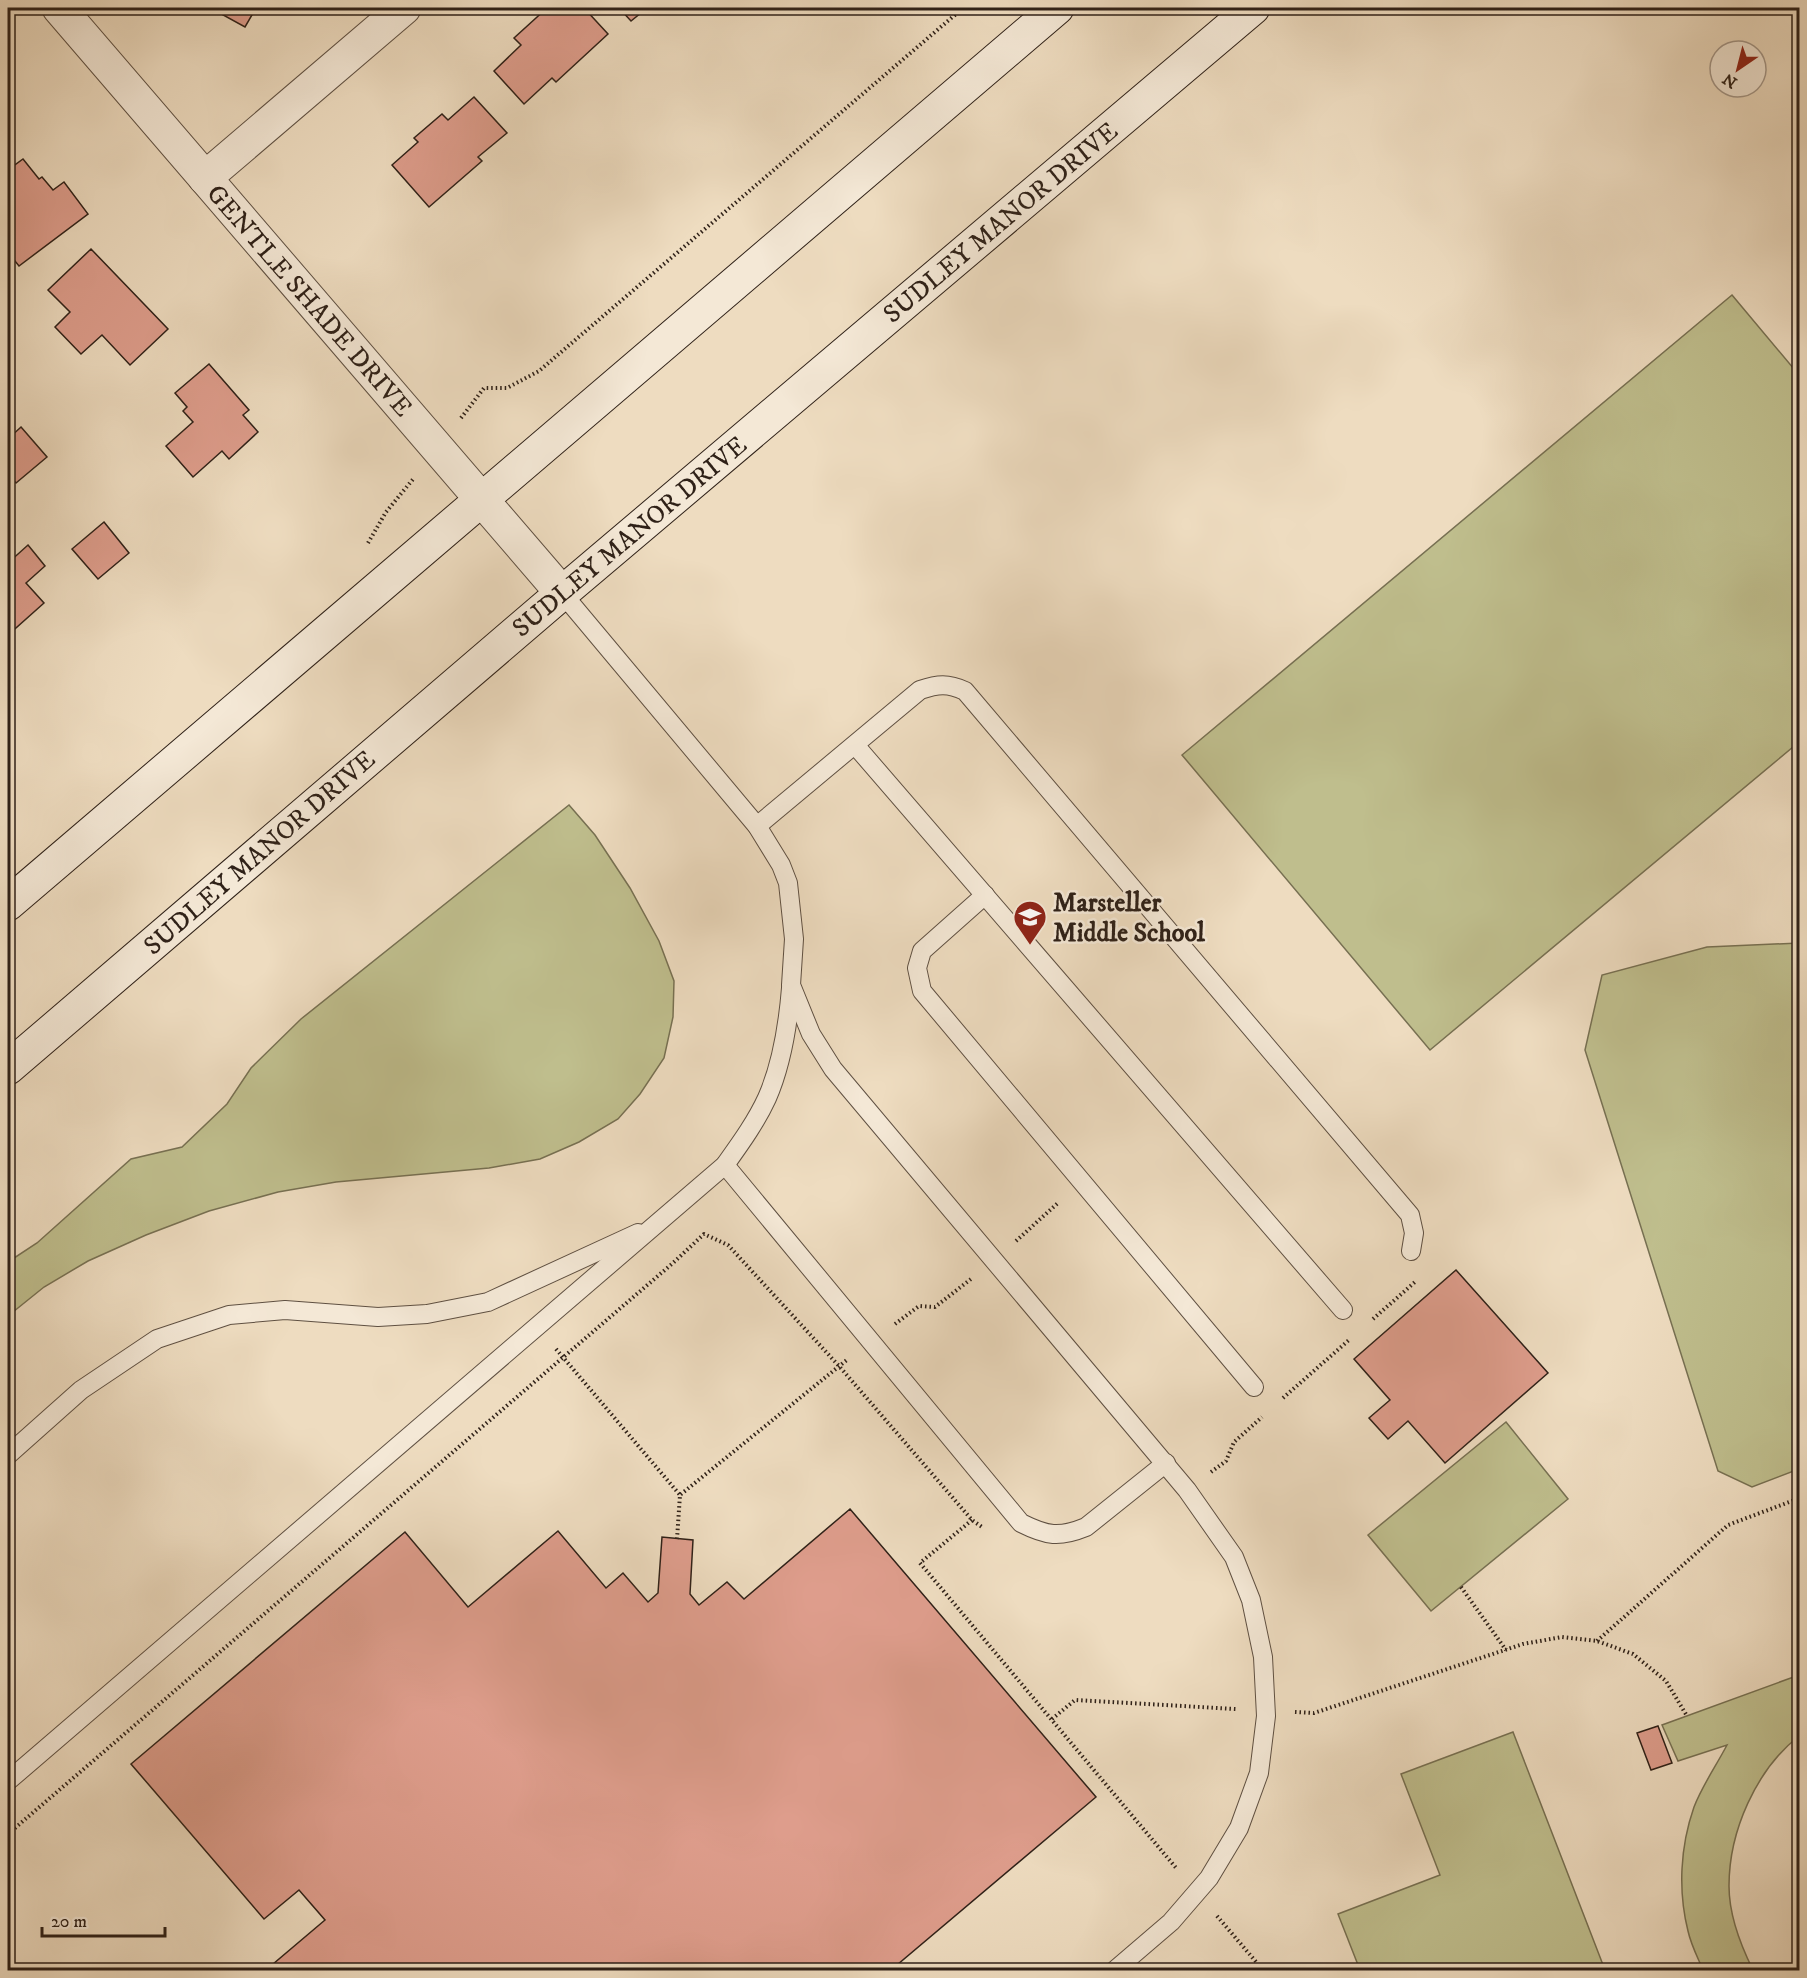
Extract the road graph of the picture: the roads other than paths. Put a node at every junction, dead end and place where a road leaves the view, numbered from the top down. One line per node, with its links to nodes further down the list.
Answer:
1 (59, 8): 5 (main road, GENTLE SHADE DRIVE)
2 (405, 8): 5 (main road)
3 (1057, 8): 6 (main road)
4 (1252, 8): 7 (main road, SUDLEY MANOR DRIVE)
5 (205, 178): 6 (main road, GENTLE SHADE DRIVE)
6 (482, 499): 7 (main road, GENTLE SHADE DRIVE); 11 (main road)
7 (562, 593): 9 (lane); 13 (main road, SUDLEY MANOR DRIVE)
8 (855, 745): 9 (lane); 10 (lane); 16 (lane)
9 (757, 826): 12 (lane)
10 (985, 895): 17 (lane); 18 (lane)
11 (8, 904)
12 (791, 985): 14 (lane); 20 (lane)
13 (8, 1068)
14 (724, 1165): 15 (lane); 20 (lane)
15 (659, 1224): 19 (lane); 21 (lane)
16 (1411, 1251)
17 (1343, 1310)
18 (1254, 1387)
19 (8, 1455)
20 (1166, 1464): 22 (lane)
21 (8, 1781)
22 (1114, 1971)

